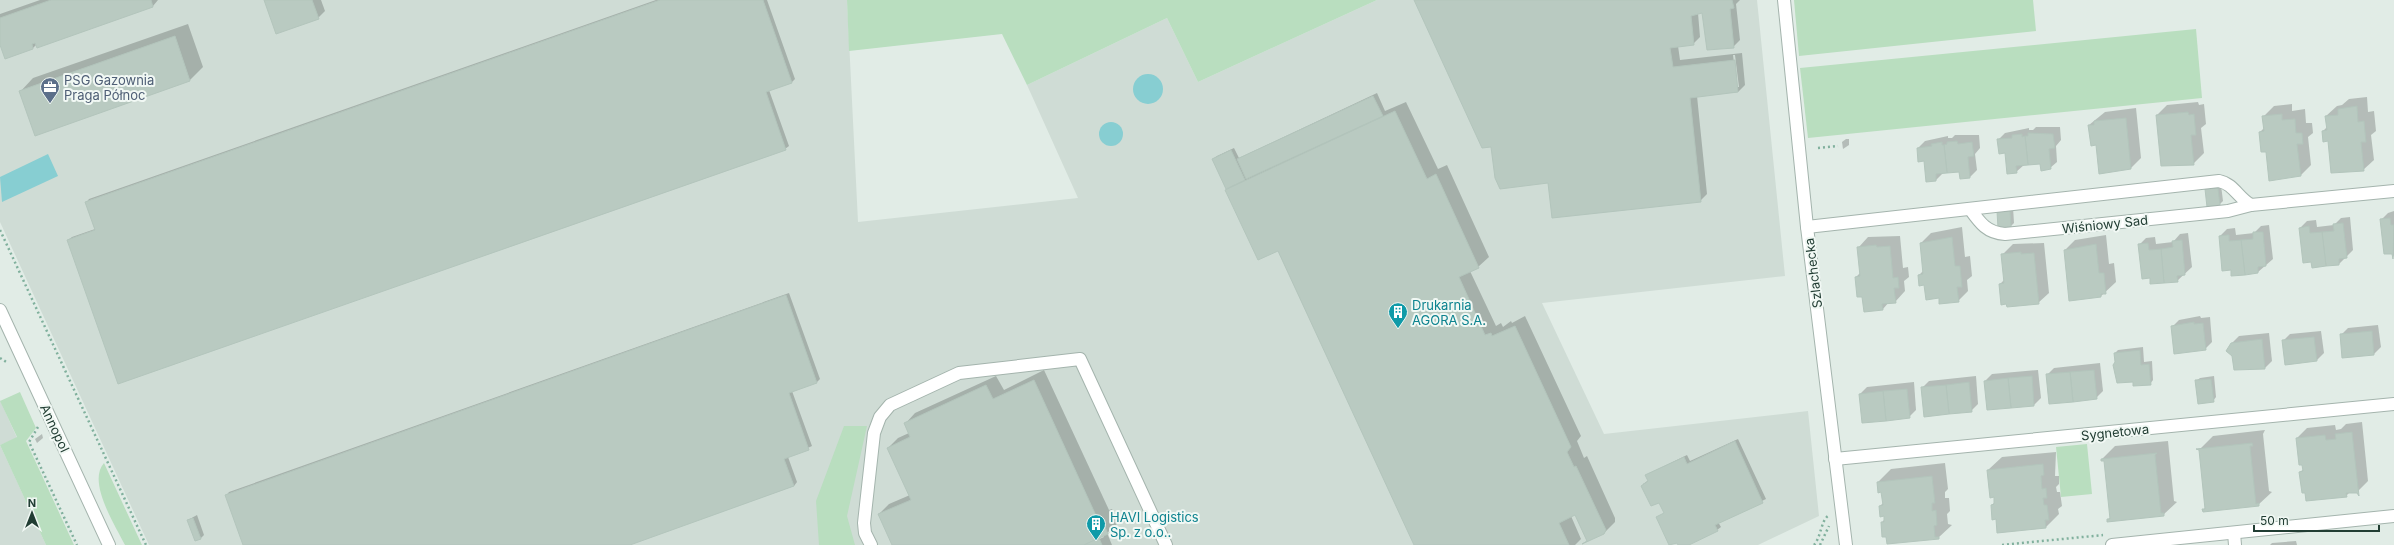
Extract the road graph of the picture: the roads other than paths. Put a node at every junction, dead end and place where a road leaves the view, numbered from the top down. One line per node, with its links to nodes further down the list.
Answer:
1 (1784, 0): 5 (street, Szlachecka)
2 (2393, 188): 3 (street, Wiśniowy Sad)
3 (2251, 205): 4 (street); 4 (street, Wiśniowy Sad)
4 (1970, 209): 5 (street)
5 (1807, 227): 8 (street, Szlachecka)
6 (0, 310): 11 (street, Annopol)
7 (2394, 404): 8 (street, Sygnetowa)
8 (1835, 459): 14 (street, Szlachecka)
9 (2394, 516): 10 (street)
10 (2235, 539): 15 (street)
11 (109, 545)
12 (871, 545): 13 (street)
13 (1166, 545)
14 (1846, 545)
15 (2112, 545)

